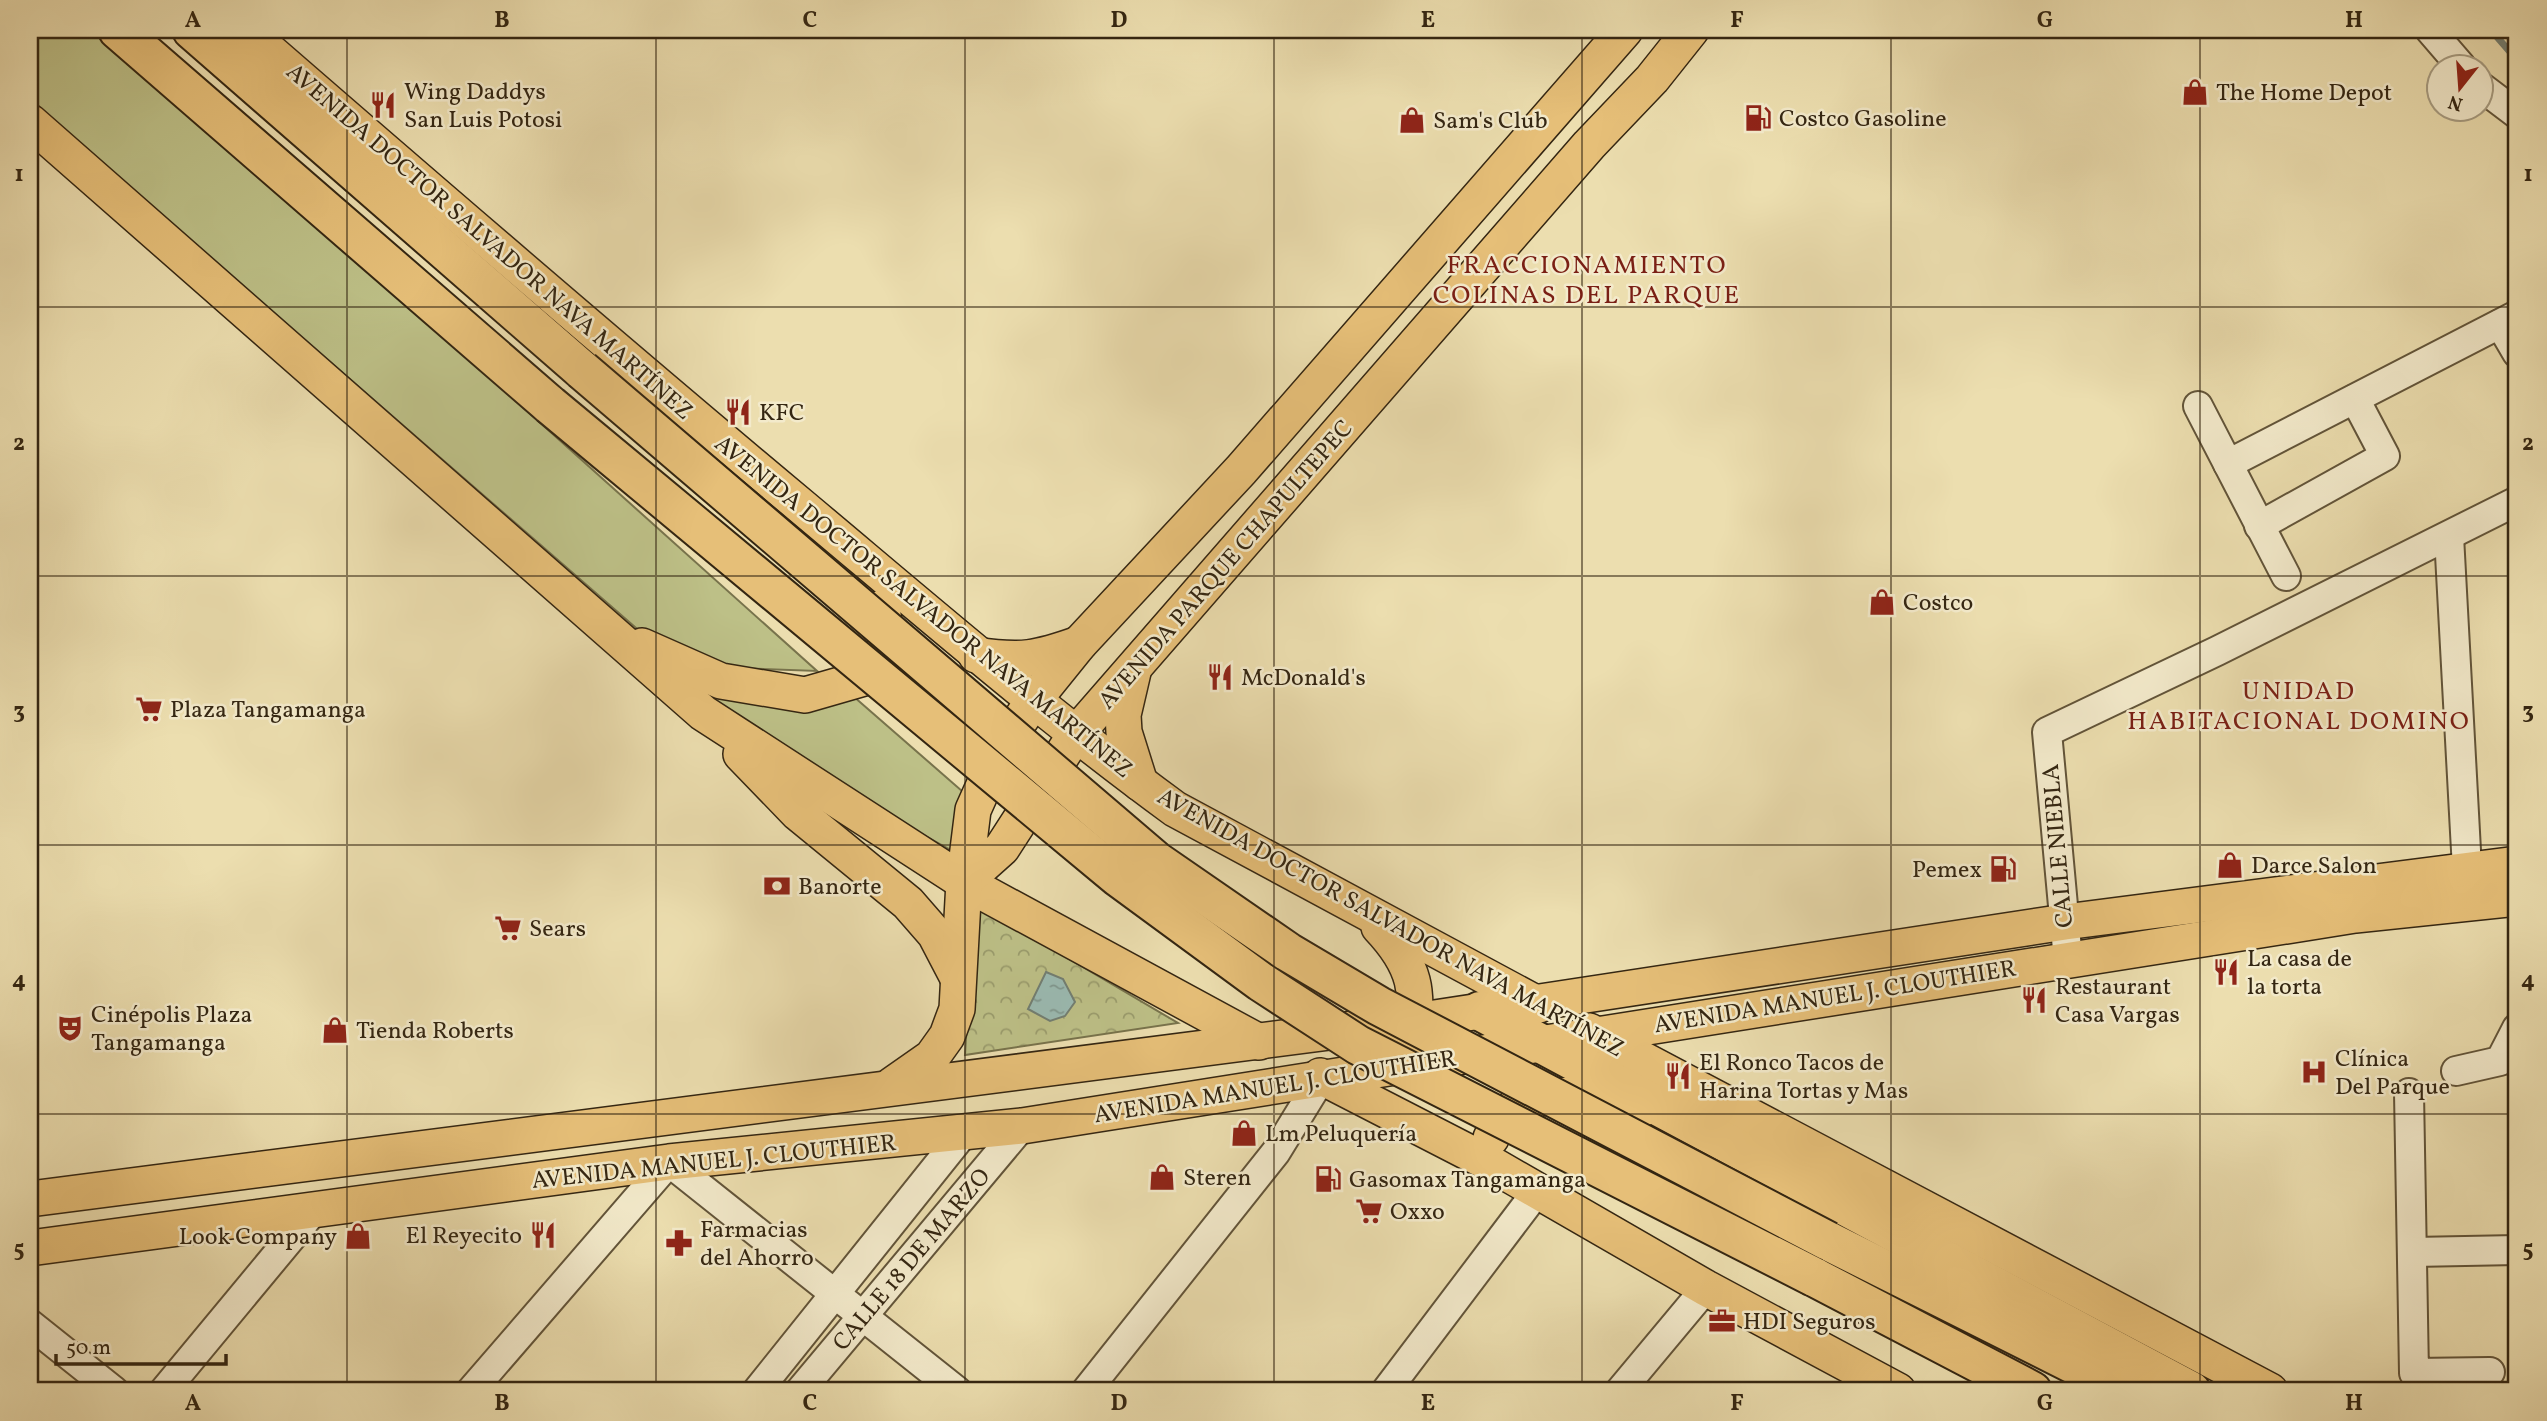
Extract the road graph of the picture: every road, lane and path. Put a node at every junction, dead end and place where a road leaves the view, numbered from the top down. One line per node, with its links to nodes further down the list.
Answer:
1 (118, 30): 69 (highway, bridge)
2 (191, 30): 83 (highway, AVENIDA DOCTOR SALVADOR NAVA MARTÍNEZ, bridge)
3 (245, 30): 19 (main road, AVENIDA DOCTOR SALVADOR NAVA MARTÍNEZ)
4 (1625, 30): 17 (main road, AVENIDA PARQUE CHAPULTEPEC)
5 (1690, 30): 16 (main road, AVENIDA PARQUE CHAPULTEPEC)
6 (2430, 30): 7 (street)
7 (2449, 52)
8 (2494, 97): 9 (street)
9 (2517, 114)
10 (30, 122): 23 (main road)
11 (2509, 320): 12 (street); 13 (street)
12 (2517, 353)
13 (2355, 399): 15 (street); 20 (street)
14 (2198, 406): 15 (street)
15 (2228, 464): 20 (street)
16 (1294, 487): 17 (main road); 26 (main road, AVENIDA PARQUE CHAPULTEPEC)
17 (1220, 493): 24 (main road, AVENIDA PARQUE CHAPULTEPEC)
18 (2517, 501): 21 (street)
19 (799, 505): 23 (main road); 25 (main road, AVENIDA DOCTOR SALVADOR NAVA MARTÍNEZ)
20 (2259, 526): 22 (street)
21 (2449, 536): 32 (street); 36 (street, CALLE NIEBLA)
22 (2286, 576)
23 (610, 631): 28 (main road)
24 (1079, 644): 25 (main road); 27 (main road, AVENIDA PARQUE CHAPULTEPEC)
25 (976, 655): 27 (main road, AVENIDA DOCTOR SALVADOR NAVA MARTÍNEZ)
26 (1134, 667): 29 (main road, AVENIDA PARQUE CHAPULTEPEC); 30 (main road)
27 (1033, 701): 29 (main road, AVENIDA DOCTOR SALVADOR NAVA MARTÍNEZ); 33 (main road, AVENIDA PARQUE CHAPULTEPEC)
28 (703, 713): 33 (main road); 38 (main road)
29 (1075, 734): 30 (main road, AVENIDA DOCTOR SALVADOR NAVA MARTÍNEZ); 33 (main road, AVENIDA PARQUE CHAPULTEPEC)
30 (1140, 783): 35 (main road, AVENIDA DOCTOR SALVADOR NAVA MARTÍNEZ)
31 (2517, 864): 32 (main road, AVENIDA MANUEL J. CLOUTHIER)
32 (2467, 869): 36 (main road, AVENIDA MANUEL J. CLOUTHIER)
33 (964, 882): 38 (main road); 44 (main road)
34 (2517, 898): 37 (main road, AVENIDA MANUEL J. CLOUTHIER)
35 (1367, 914): 39 (main road, AVENIDA DOCTOR SALVADOR NAVA MARTÍNEZ); 41 (main road)
36 (2065, 922): 37 (street, CALLE NIEBLA); 39 (main road, AVENIDA MANUEL J. CLOUTHIER)
37 (2068, 960): 43 (main road, AVENIDA MANUEL J. CLOUTHIER)
38 (959, 978): 49 (main road)
39 (1534, 1002): 40 (main road, AVENIDA MANUEL J. CLOUTHIER); 43 (main road, AVENIDA DOCTOR SALVADOR NAVA MARTÍNEZ)
40 (1480, 1011): 41 (main road, AVENIDA MANUEL J. CLOUTHIER); 45 (highway)
41 (1415, 1021): 44 (main road, AVENIDA MANUEL J. CLOUTHIER); 46 (main road)
42 (2517, 1027): 47 (street)
43 (1596, 1034): 45 (main road, AVENIDA MANUEL J. CLOUTHIER); 63 (main road, AVENIDA DOCTOR SALVADOR NAVA MARTÍNEZ)
44 (1256, 1040): 48 (main road); 49 (main road, AVENIDA MANUEL J. CLOUTHIER)
45 (1540, 1043): 46 (main road, AVENIDA MANUEL J. CLOUTHIER); 53 (highway)
46 (1406, 1067): 48 (main road, AVENIDA MANUEL J. CLOUTHIER)
47 (2456, 1071)
48 (1322, 1077): 52 (main road, AVENIDA MANUEL J. CLOUTHIER); 56 (main road); 78 (street)
49 (886, 1089): 51 (main road, AVENIDA MANUEL J. CLOUTHIER)
50 (2409, 1093): 62 (street)
51 (674, 1116): 55 (main road); 58 (main road, AVENIDA MANUEL J. CLOUTHIER)
52 (1022, 1126): 54 (main road, AVENIDA MANUEL J. CLOUTHIER); 66 (street, CALLE 18 DE MARZO)
53 (1699, 1130): 56 (main road); 67 (highway)
54 (962, 1135): 55 (main road, AVENIDA MANUEL J. CLOUTHIER); 65 (street, CALLE 18 DE MARZO)
55 (669, 1162): 59 (main road, AVENIDA MANUEL J. CLOUTHIER); 65 (street); 74 (street)
56 (1491, 1164): 57 (main road)
57 (1538, 1191): 64 (main road); 79 (street)
58 (30, 1199)
59 (314, 1210): 60 (main road, AVENIDA MANUEL J. CLOUTHIER); 73 (street)
60 (30, 1248)
61 (2517, 1250): 62 (street)
62 (2413, 1252): 70 (street)
63 (2020, 1262): 67 (main road); 85 (main road, AVENIDA DOCTOR SALVADOR NAVA MARTÍNEZ)
64 (1706, 1288): 71 (main road); 80 (street)
65 (836, 1294): 66 (street); 75 (street, CALLE 18 DE MARZO)
66 (863, 1316): 76 (street, CALLE 18 DE MARZO); 77 (street)
67 (2052, 1316): 84 (highway)
68 (30, 1324): 72 (street)
69 (1923, 1336): 81 (highway); 82 (highway)
70 (2490, 1372)
71 (1879, 1387)
72 (114, 1391)
73 (164, 1391)
74 (471, 1391)
75 (757, 1391)
76 (800, 1391)
77 (957, 1391)
78 (1086, 1391)
79 (1386, 1391)
80 (1620, 1391)
81 (2004, 1391)
82 (2032, 1391)
83 (2127, 1391)
84 (2191, 1391)
85 (2270, 1391)

